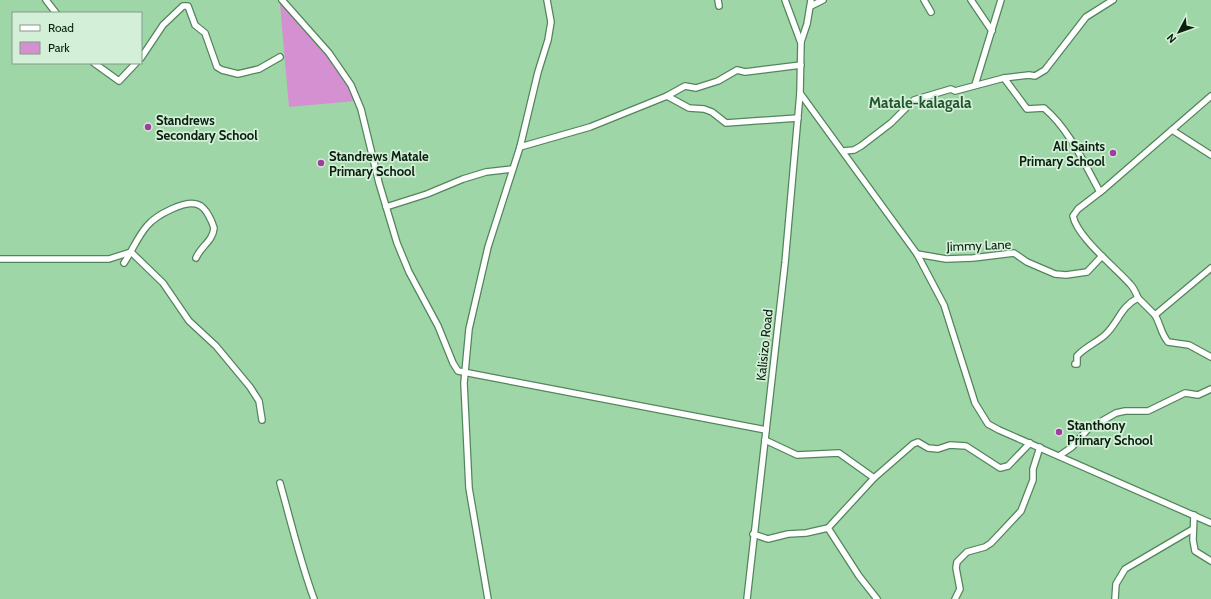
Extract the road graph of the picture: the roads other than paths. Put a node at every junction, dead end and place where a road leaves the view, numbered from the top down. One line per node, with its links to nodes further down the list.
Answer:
1 (46, 0): 11 (street)
2 (282, 0): 32 (street)
3 (547, 0): 27 (street)
4 (785, 0): 14 (street)
5 (823, 0): 10 (street)
6 (924, 0): 12 (street)
7 (972, 0): 13 (street)
8 (1001, 0): 13 (street)
9 (1113, 0): 20 (street)
10 (811, 3): 14 (street)
11 (55, 12)
12 (931, 12)
13 (992, 31): 21 (street)
14 (801, 43): 19 (street, Kalisizo Road)
15 (142, 56): 16 (street)
16 (280, 57)
17 (95, 64): 18 (street)
18 (135, 64)
19 (801, 66): 22 (street, Kalisizo Road); 23 (street)
20 (1004, 78): 21 (street); 31 (street)
21 (976, 85): 28 (street)
22 (800, 93): 25 (street, Kalisizo Road); 28 (street)
23 (667, 96): 25 (street); 27 (street)
24 (1211, 96): 26 (street)
25 (798, 118): 47 (street, Kalisizo Road)
26 (1172, 130): 29 (street); 31 (street)
27 (520, 147): 30 (street)
28 (843, 151): 34 (street)
29 (1211, 155)
30 (512, 170): 32 (street); 44 (street)
31 (1100, 192): 35 (street)
32 (386, 207): 44 (street)
33 (131, 252): 36 (street); 37 (street); 38 (street); 46 (street)
34 (917, 254): 35 (street, Jimmy Lane); 49 (street)
35 (1102, 256): 40 (street)
36 (196, 258)
37 (0, 260)
38 (124, 263)
39 (1211, 268): 41 (street)
40 (1138, 298): 41 (street); 43 (street)
41 (1155, 315): 42 (street)
42 (1211, 357)
43 (1075, 364)
44 (465, 372): 47 (street); 61 (street)
45 (1211, 389): 51 (street)
46 (262, 420)
47 (766, 430): 48 (street, Kalisizo Road)
48 (765, 440): 52 (street); 58 (street, Kalisizo Road)
49 (1030, 442): 50 (street); 52 (street)
50 (1040, 447): 51 (street); 64 (street)
51 (1060, 456): 54 (street)
52 (874, 478): 56 (street)
53 (280, 483): 60 (street)
54 (1194, 515): 55 (street); 57 (street)
55 (1211, 523)
56 (828, 528): 58 (street); 63 (street)
57 (1193, 529): 59 (street); 65 (street)
58 (753, 534): 62 (street, Kalisizo Road)
59 (1211, 561)
60 (314, 599)
61 (488, 599)
62 (747, 599)
63 (877, 599)
64 (955, 599)
65 (1115, 599)

